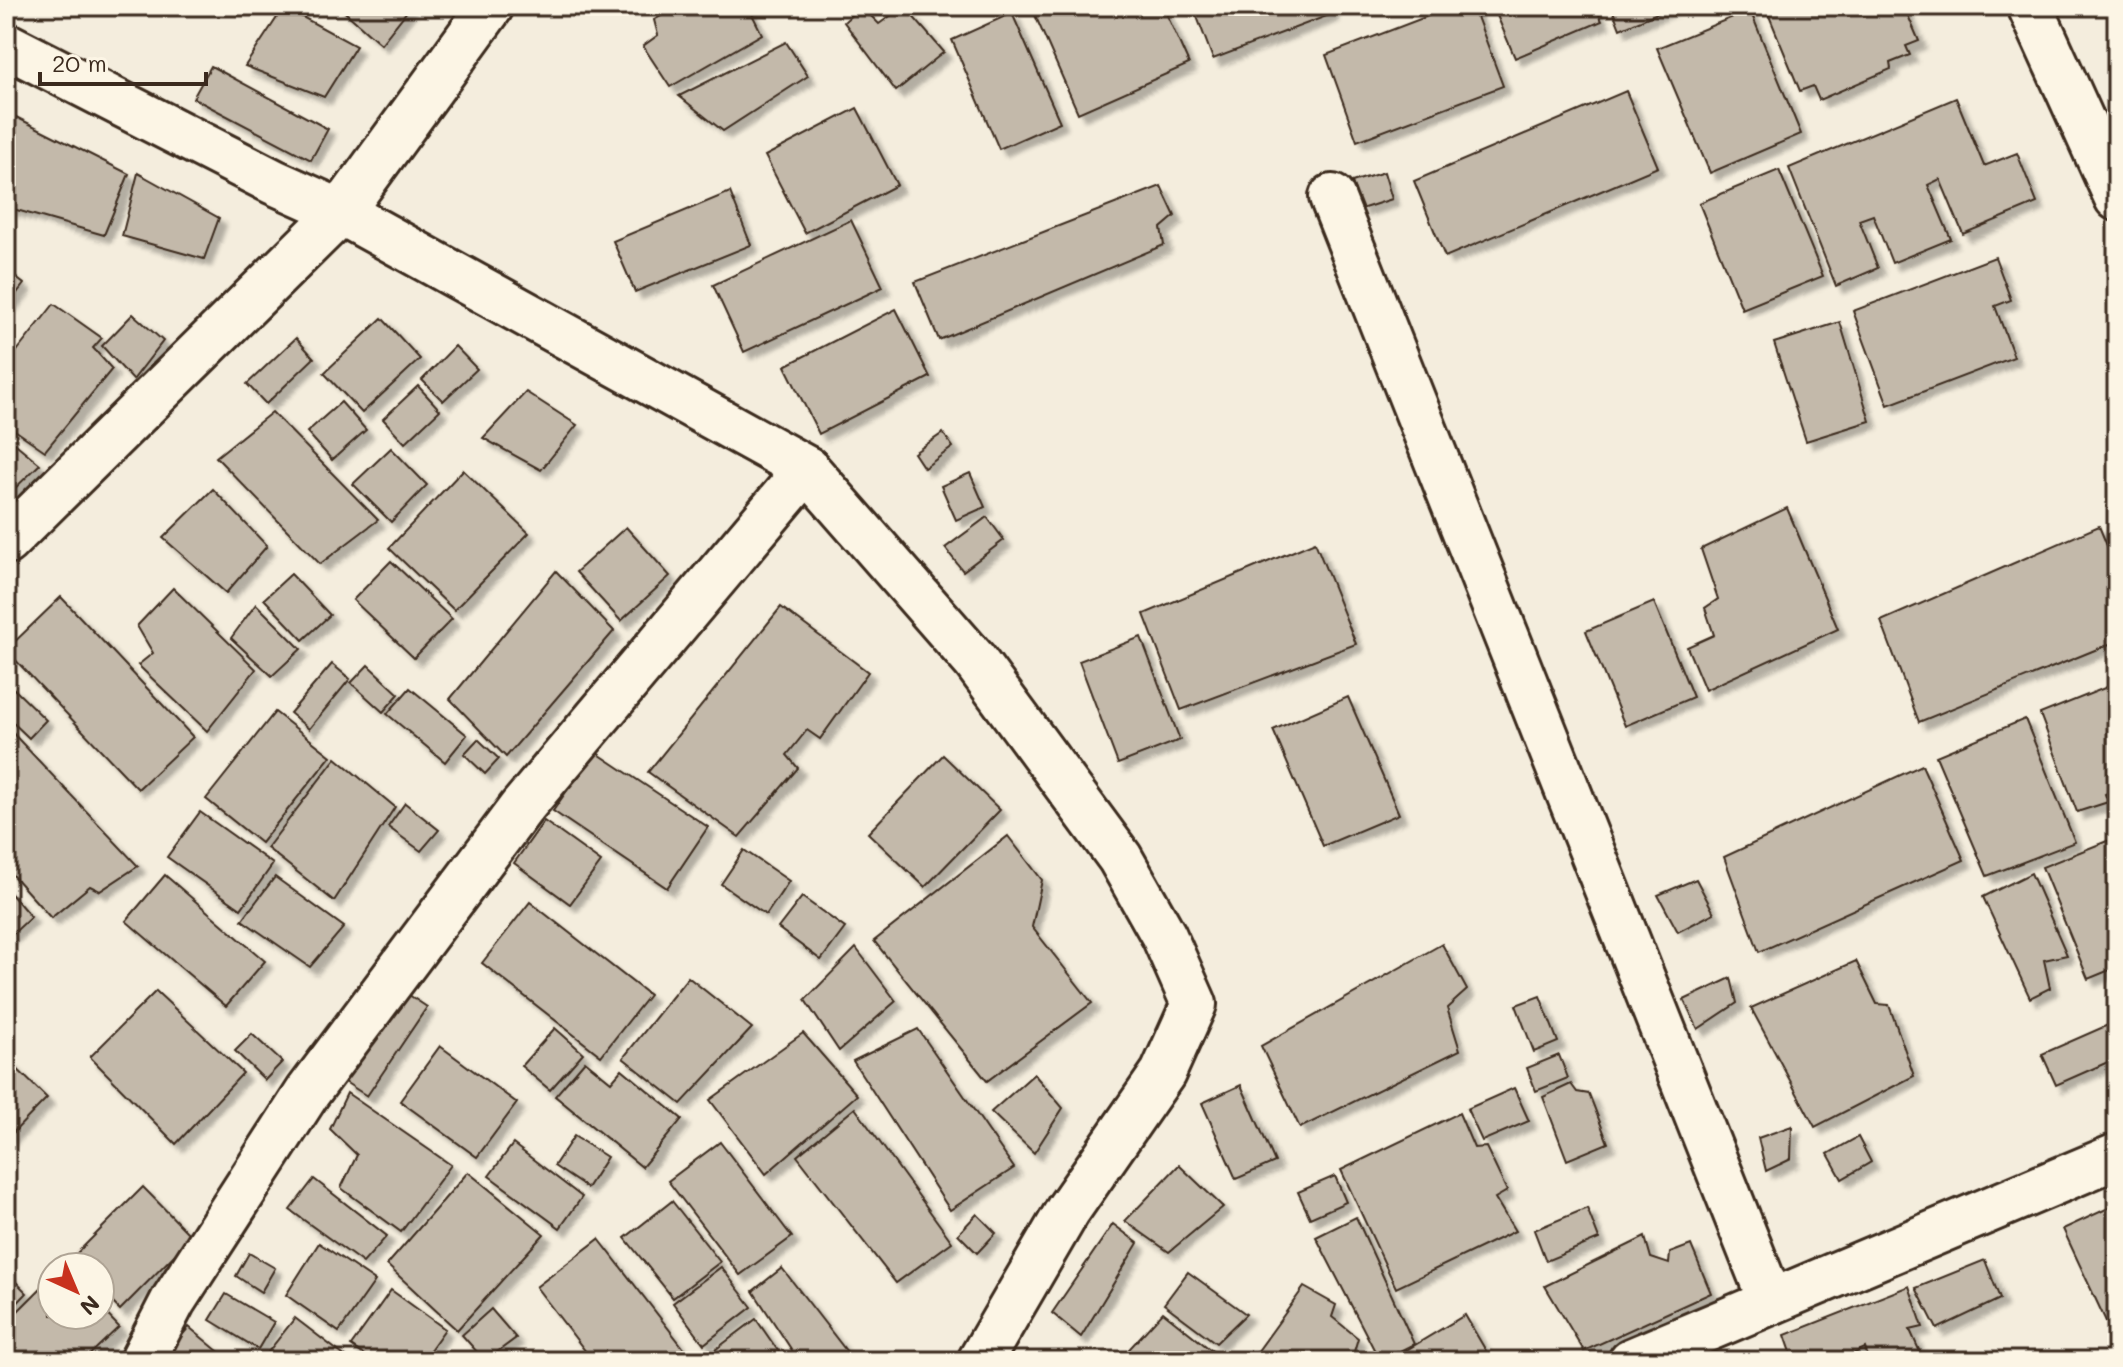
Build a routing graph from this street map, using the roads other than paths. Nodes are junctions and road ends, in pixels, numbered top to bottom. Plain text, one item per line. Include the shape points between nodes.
1 (491, 6) edge
2 (2030, 6) edge
3 (6, 45) edge
4 (1332, 197) dead end
5 (2117, 198) edge
6 (341, 212) junction
7 (807, 469) junction
8 (6, 542) edge
9 (2117, 1156) edge
10 (1771, 1302) junction
11 (142, 1361) edge
12 (980, 1361) edge
13 (1631, 1361) edge

1 - 6 street
2 - 5 street
3 - 6 street
4 - 10 street
6 - 7 street
6 - 8 street
7 - 11 street via 521,808 308,1092 173,1301
7 - 12 street via 975,661 1120,858 1194,1004 1163,1073 1068,1210
9 - 10 street
10 - 13 street

